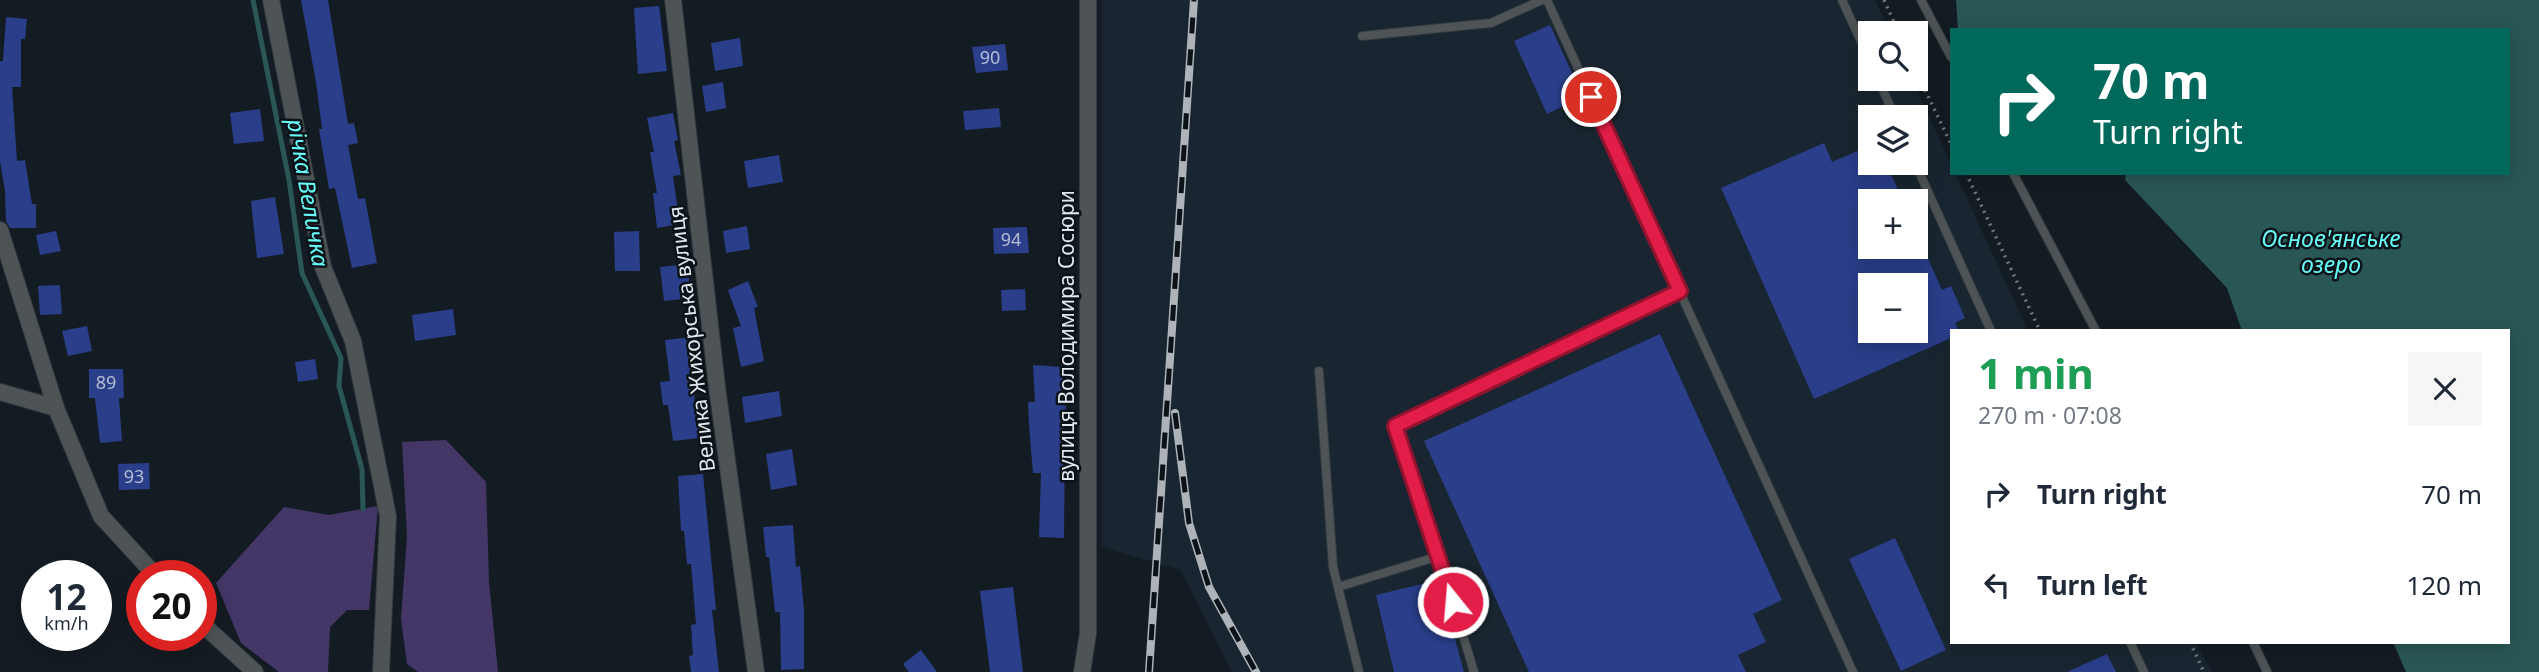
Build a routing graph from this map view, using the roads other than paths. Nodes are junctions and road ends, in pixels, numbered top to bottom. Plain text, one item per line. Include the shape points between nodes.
1 (271, 0) edge
2 (673, 0) edge
3 (1088, 0) edge
4 (1545, 0) edge
5 (1842, 0) edge
6 (1921, 0) edge
7 (1858, 35) edge
8 (1362, 36) dead end
9 (1950, 55) edge
10 (1920, 175) edge
11 (2014, 175) edge
12 (0, 230) edge
13 (1680, 291) junction
14 (1990, 329) edge
15 (2095, 329) edge
16 (1319, 370) dead end
17 (0, 392) edge
18 (56, 408) junction
19 (1439, 555) junction
20 (141, 560) edge
21 (1338, 587) junction
22 (217, 638) edge
23 (2131, 644) edge
24 (2254, 644) edge
25 (255, 672) edge
26 (381, 672) edge
27 (756, 672) edge
28 (1082, 672) edge
29 (1359, 672) edge
30 (1474, 672) edge
31 (1853, 672) edge
32 (2144, 672) edge
33 (2267, 672) edge

1 - 26 street via 323,267 353,341 387,516
2 - 27 street, Велика Жихорська вулиця via 717,387
3 - 28 street, вулиця Володимира Сосюри via 1088,633
4 - 8 lane via 1491,23
4 - 13 lane
5 - 7 lane
6 - 9 lane
10 - 14 lane
11 - 15 lane
12 - 18 street
13 - 19 lane via 1395,426
13 - 31 lane
16 - 21 lane
17 - 18 street
18 - 20 street via 101,516
19 - 21 lane
19 - 30 lane
21 - 29 lane
22 - 25 street
23 - 32 lane
24 - 33 lane

